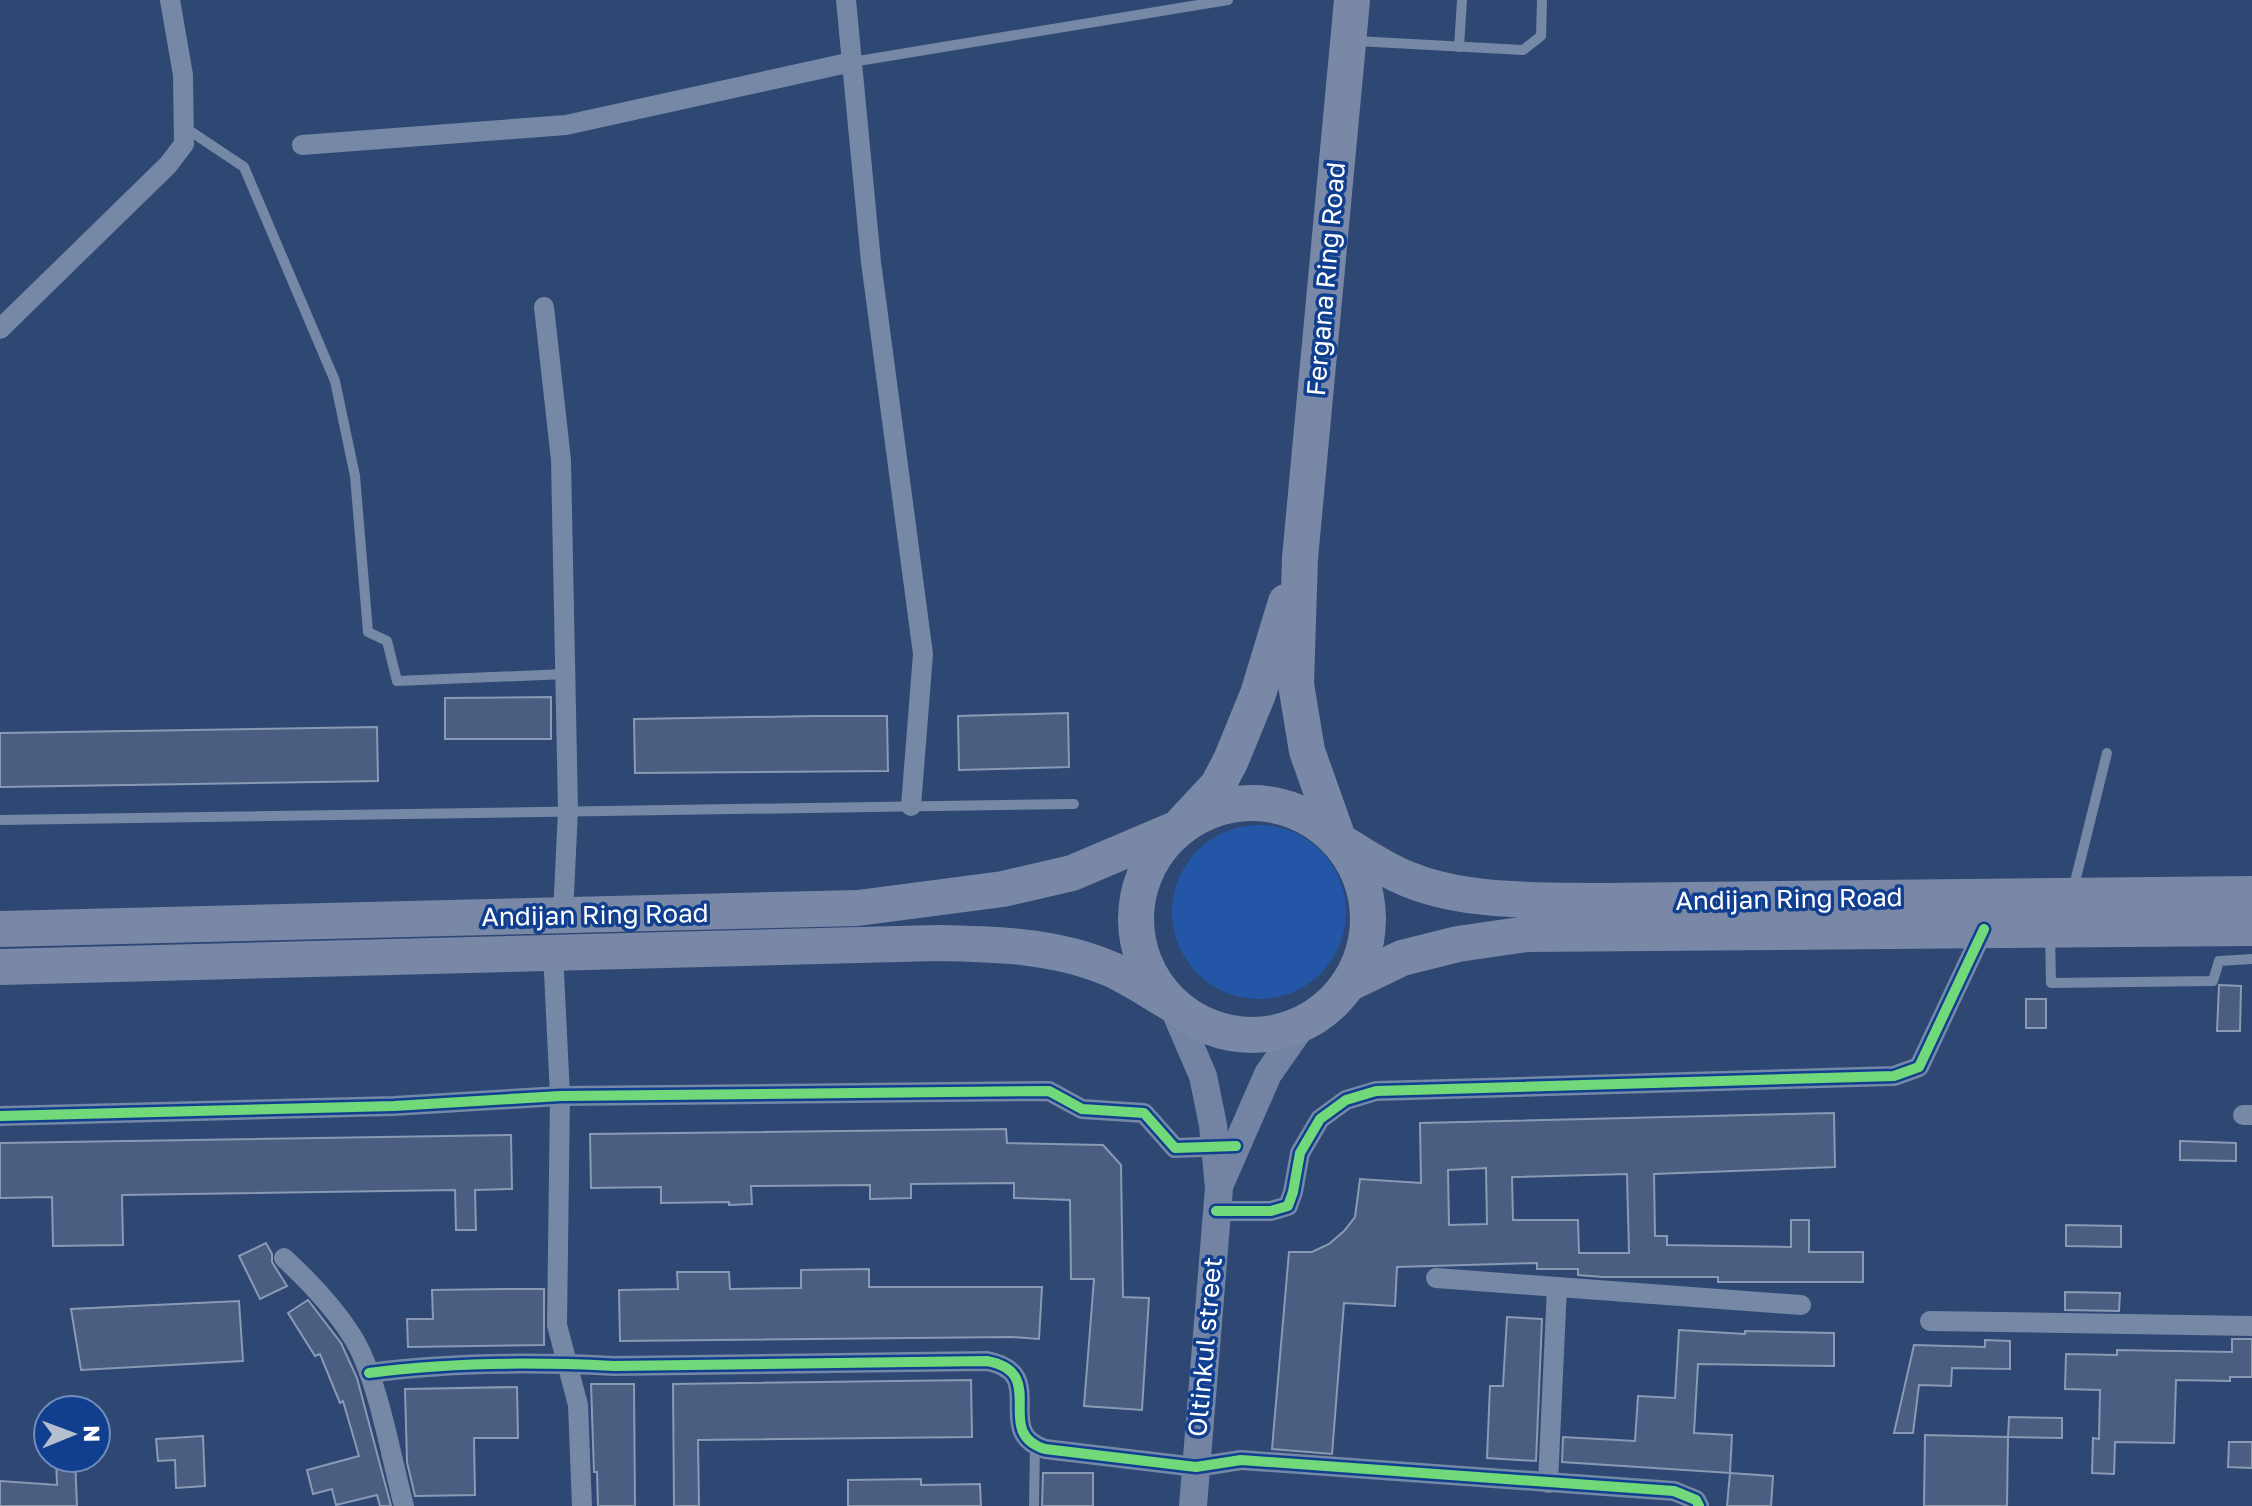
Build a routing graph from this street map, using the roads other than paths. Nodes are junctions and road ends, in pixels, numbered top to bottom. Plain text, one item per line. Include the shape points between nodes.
1 (170, 0) edge
2 (846, 0) edge
3 (1228, 0) edge
4 (1352, 0) edge
5 (1462, 0) edge
6 (1542, 0) edge
7 (1348, 40) junction
8 (1459, 47) junction
9 (852, 62) junction
10 (184, 127) junction
11 (302, 145) dead end
12 (544, 307) dead end
13 (0, 329) edge
14 (1300, 558) junction
15 (566, 674) junction
16 (2107, 753) dead end
17 (1074, 804) dead end
18 (911, 806) junction
19 (568, 810) junction
20 (0, 820) edge
21 (1178, 828) junction
22 (1339, 841) junction
23 (2252, 894) edge
24 (2072, 896) junction
25 (563, 915) junction
26 (2252, 928) edge
27 (0, 929) edge
28 (1984, 929) junction
29 (2050, 929) junction
30 (553, 952) junction
31 (2252, 959) edge
32 (0, 967) edge
33 (1348, 984) junction
34 (1172, 1004) junction
35 (1303, 1024) junction
36 (560, 1096) junction
37 (0, 1116) edge
38 (1225, 1147) junction
39 (1217, 1199) junction
40 (284, 1258) dead end
41 (1436, 1278) dead end
42 (1557, 1287) junction
43 (1801, 1305) dead end
44 (1930, 1321) dead end
45 (2252, 1326) edge
46 (567, 1363) junction
47 (369, 1373) junction
48 (1035, 1446) junction
49 (1196, 1467) junction
50 (1548, 1483) junction
51 (404, 1506) edge
52 (582, 1506) edge
53 (1034, 1506) edge
54 (1193, 1506) edge
55 (1699, 1506) edge

1 - 10 street via 183,75
2 - 9 street
3 - 9 lane
4 - 7 highway, Fergana Ring Road
5 - 8 lane
6 - 8 lane via 1541,36 1523,50
7 - 8 lane
7 - 14 highway, Fergana Ring Road
9 - 11 street via 566,125
9 - 18 street via 871,262 923,654
10 - 13 street via 184,144 168,165
10 - 15 lane via 244,167 335,381 355,476 368,632 387,641 397,681
12 - 15 street via 561,460
14 - 21 highway, Fergana Ring Road via 1258,694 1231,760 1218,785
14 - 22 highway, Fergana Ring Road via 1296,684 1307,751
15 - 19 street
16 - 24 lane
17 - 18 lane
18 - 19 lane
19 - 20 lane
19 - 25 street
21 - 22 highway via 1209,810 1243,802 1279,805 1312,818
21 - 25 highway, Andijan Ring Road via 1072,873 1003,889 858,908
21 - 34 highway via 1152,858 1137,895 1136,934 1148,972
22 - 24 highway, Andijan Ring Road via 1409,880 1450,892 1522,899
22 - 33 highway via 1359,873 1368,911 1364,949
23 - 24 highway, Andijan Ring Road
25 - 27 highway, Andijan Ring Road
26 - 29 highway, Andijan Ring Road
28 - 29 highway, Andijan Ring Road
28 - 33 highway, Andijan Ring Road via 1527,934 1402,958
28 - 39 street via 1919,1067 1894,1076 1376,1091 1346,1100 1320,1119 1300,1153 1288,1206 1271,1211
29 - 31 lane via 2051,983 2213,981 2219,961
30 - 32 highway, Andijan Ring Road
30 - 34 highway, Andijan Ring Road via 997,944 1109,968
30 - 36 street
33 - 35 highway
34 - 35 highway via 1201,1024 1234,1034 1269,1034
34 - 38 main road, Oltinkul street via 1203,1076
35 - 38 main road, Oltinkul street
36 - 37 street via 394,1106
36 - 38 street via 1049,1091 1082,1109 1144,1113 1175,1148
36 - 46 street via 557,1325
38 - 39 main road, Oltinkul street
39 - 49 main road, Oltinkul street
40 - 47 street via 354,1338
41 - 42 street
42 - 43 street
42 - 50 street
44 - 45 street
46 - 47 street
46 - 48 street via 987,1361 1005,1365 1016,1376 1020,1426
46 - 52 street via 578,1405
47 - 51 street
48 - 49 street
48 - 53 lane
49 - 50 street via 1241,1460
49 - 54 main road, Oltinkul street
50 - 55 street via 1674,1491

